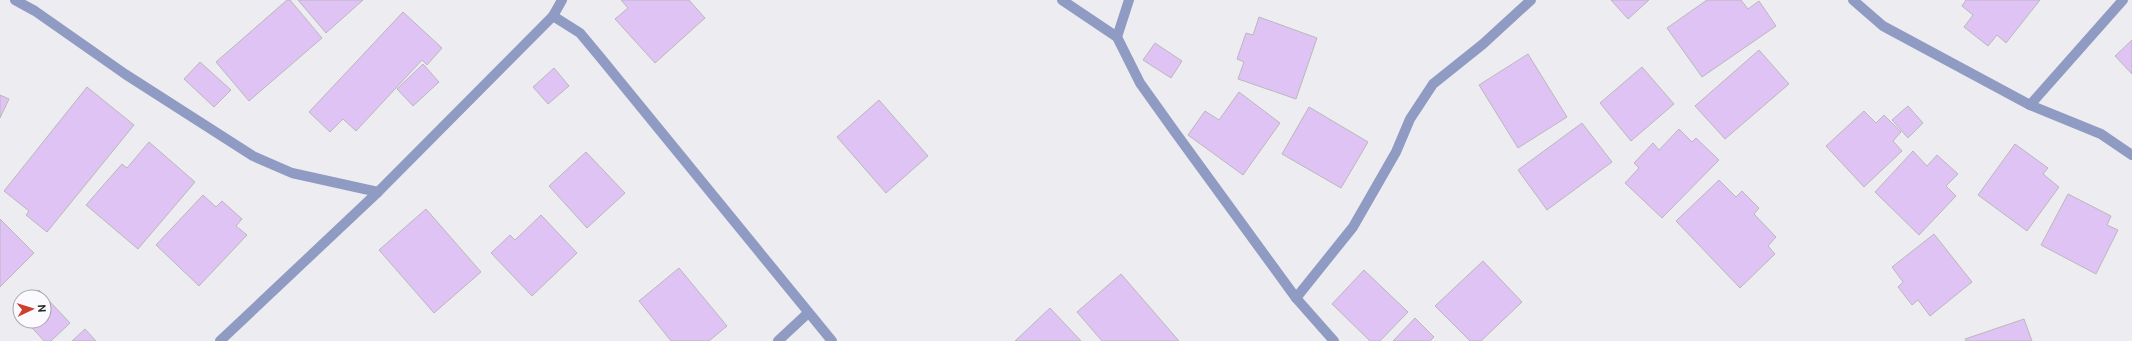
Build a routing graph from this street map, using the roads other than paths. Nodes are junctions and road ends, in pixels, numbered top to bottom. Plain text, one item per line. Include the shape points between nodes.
1 (15, 0) edge
2 (562, 0) edge
3 (1062, 0) edge
4 (1129, 0) edge
5 (1531, 0) edge
6 (1853, 0) edge
7 (2124, 0) edge
8 (553, 16) junction
9 (1117, 37) junction
10 (2030, 105) junction
11 (2132, 155) edge
12 (378, 192) junction
13 (1296, 298) junction
14 (808, 313) junction
15 (220, 341) edge
16 (778, 341) edge
17 (832, 341) edge
18 (1334, 341) edge

1 - 12 street via 252,156 292,173
2 - 8 street
3 - 9 street
4 - 9 street
5 - 13 street via 1434,84 1410,119 1396,152 1353,227
6 - 10 street via 1884,26
7 - 10 street
8 - 12 street
8 - 14 street via 580,33
9 - 13 street via 1140,83
10 - 11 street via 2101,134
12 - 15 street
13 - 18 street
14 - 16 street
14 - 17 street

